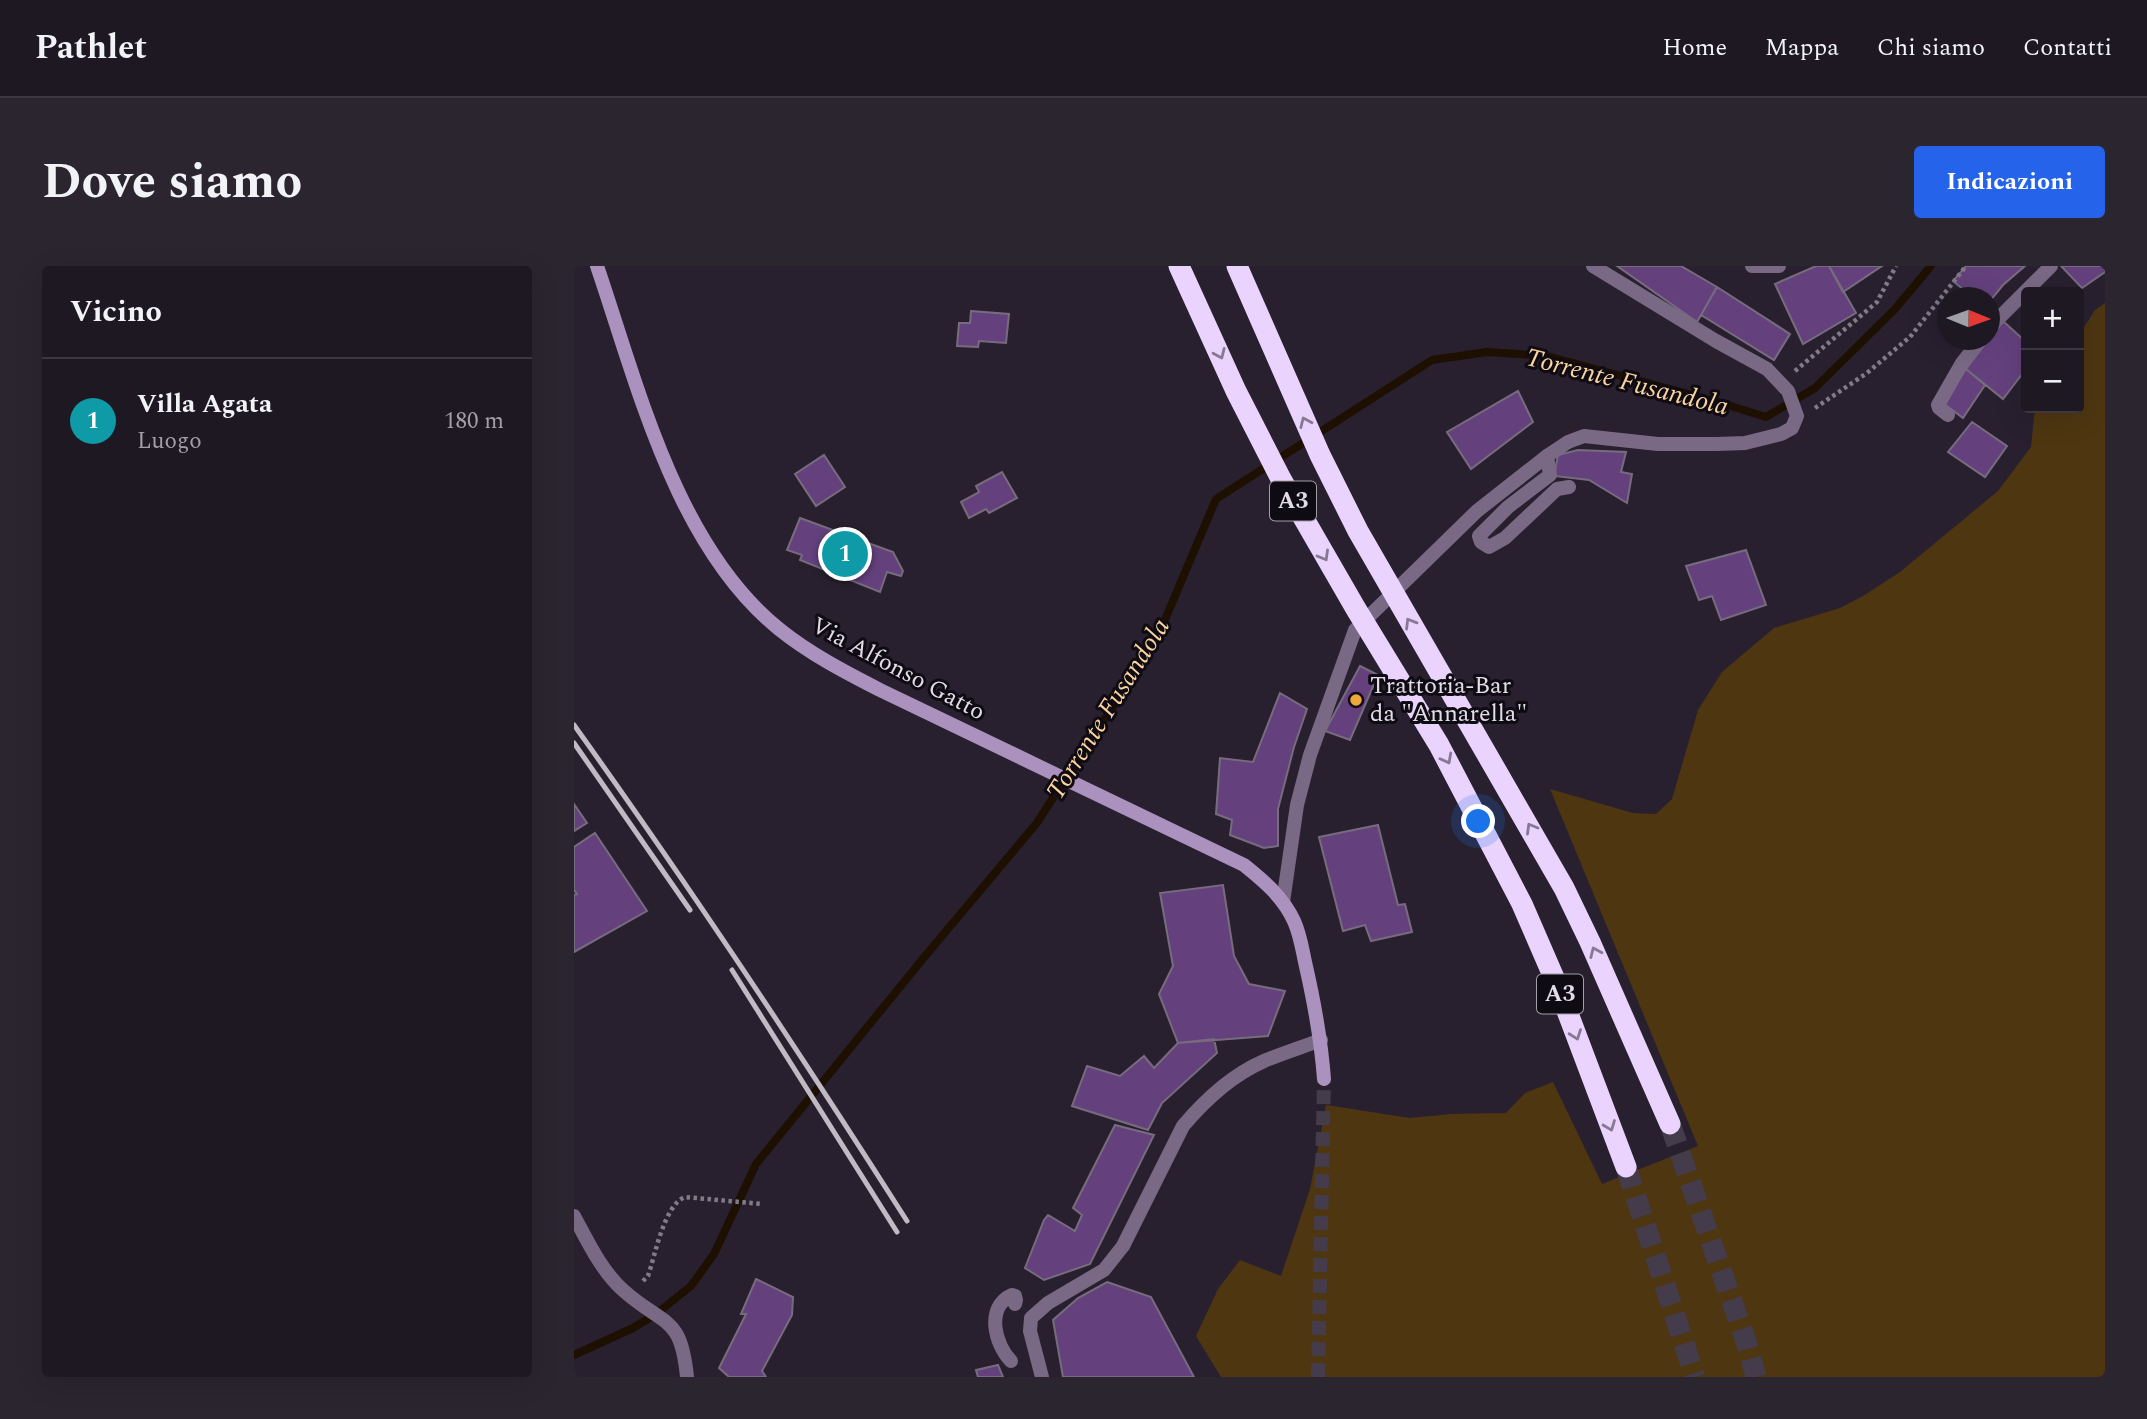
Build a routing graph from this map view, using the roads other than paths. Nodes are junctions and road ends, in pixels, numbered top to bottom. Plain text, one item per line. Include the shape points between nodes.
1 (597, 266) edge
2 (1179, 266) edge
3 (1593, 266) edge
4 (1752, 266) edge
5 (1780, 266) edge
6 (2051, 266) edge
7 (1239, 271) edge
8 (2000, 317) edge
9 (1972, 350) edge
10 (1948, 415) dead end
11 (1547, 456) junction
12 (1569, 487) dead end
13 (1283, 902) junction
14 (1321, 1040) junction
15 (1324, 1079) tunnel mouth
16 (1670, 1124) tunnel mouth
17 (1626, 1167) tunnel mouth
18 (574, 1216) edge
19 (1015, 1304) dead end
20 (1011, 1361) dead end
21 (687, 1377) edge
22 (1042, 1377) edge

1 - 13 main road, Via Alfonso Gatto via 666,466 712,553 743,595 779,629 825,661 880,690 1244,865
2 -> 17 highway, A3 via 1281,479 1439,745 1522,904
3 - 11 street via 1768,369 1784,387 1797,416 1792,428 1745,443 1658,444 1584,436
4 - 5 street
6 - 8 street
16 -> 7 highway, A3 via 1564,888 1358,531
9 - 10 street via 1938,405
11 - 12 street via 1550,475 1487,525 1479,536 1481,542 1489,547 1505,538 1557,489
11 - 13 street via 1477,511 1355,630 1310,755 1297,805
13 - 14 main road, Via Alfonso Gatto via 1300,939
14 - 15 main road, Via Alfonso Gatto
14 - 22 street via 1262,1062 1232,1079 1195,1111 1178,1134 1112,1262 1031,1318
18 - 21 street via 608,1273 673,1327 682,1342
19 - 20 street via 1015,1296 1006,1297 995,1316 1000,1346

